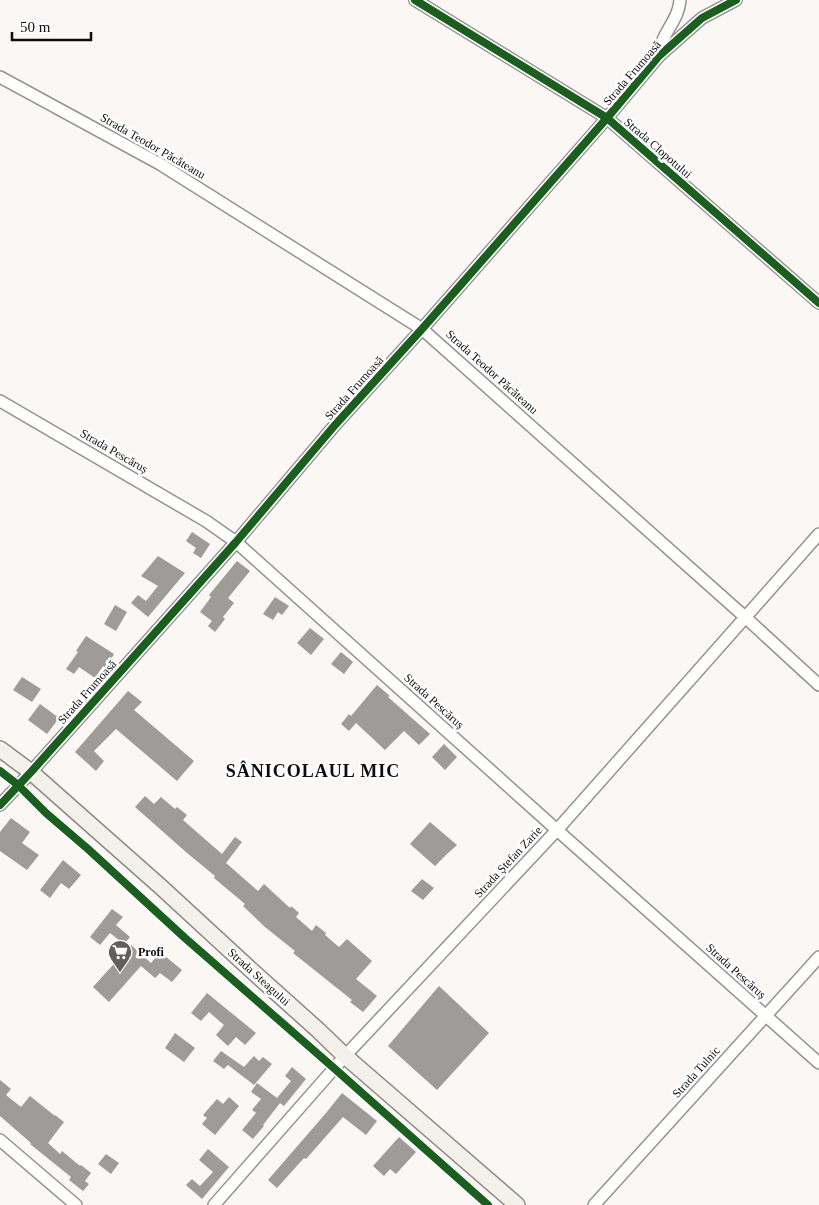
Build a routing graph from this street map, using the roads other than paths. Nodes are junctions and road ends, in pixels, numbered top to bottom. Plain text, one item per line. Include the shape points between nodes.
1 (415, 0) edge
2 (680, 0) edge
3 (736, 0) edge
4 (659, 56) junction
5 (0, 77) edge
6 (607, 118) junction
7 (819, 303) edge
8 (422, 329) junction
9 (0, 400) edge
10 (819, 534) edge
11 (236, 542) junction
12 (745, 617) junction
13 (819, 685) edge
14 (0, 749) edge
15 (31, 772) junction
16 (0, 805) edge
17 (557, 830) junction
18 (819, 957) edge
19 (766, 1016) junction
20 (345, 1056) junction
21 (819, 1063) edge
22 (0, 1140) edge
23 (76, 1205) edge
24 (214, 1205) edge
25 (518, 1205) edge
26 (594, 1205) edge

1 - 6 street, Strada Clopotului
2 - 4 street
3 - 4 street, Strada Frumoasă via 702,18
4 - 6 street, Strada Frumoasă
5 - 8 street, Strada Teodor Păcăteanu via 160,164
6 - 7 street, Strada Clopotului
6 - 8 street, Strada Frumoasă
8 - 11 street, Strada Frumoasă
8 - 12 street, Strada Teodor Păcăteanu
9 - 11 street, Strada Pescăruș via 198,516
10 - 12 street, Strada Ștefan Zarie
11 - 15 street, Strada Frumoasă
11 - 17 street, Strada Pescăruș
12 - 13 street, Strada Teodor Păcăteanu
12 - 17 street, Strada Ștefan Zarie
14 - 15 main road, Strada Steagului
15 - 16 street, Strada Frumoasă
15 - 20 main road, Strada Steagului
17 - 19 street, Strada Pescăruș
17 - 20 street, Strada Ștefan Zarie
18 - 19 street, Strada Tulnic
19 - 21 street, Strada Pescăruș
19 - 26 street, Strada Tulnic
20 - 24 street, Strada Ștefan Zarie
20 - 25 main road, Strada Steagului
22 - 23 street

